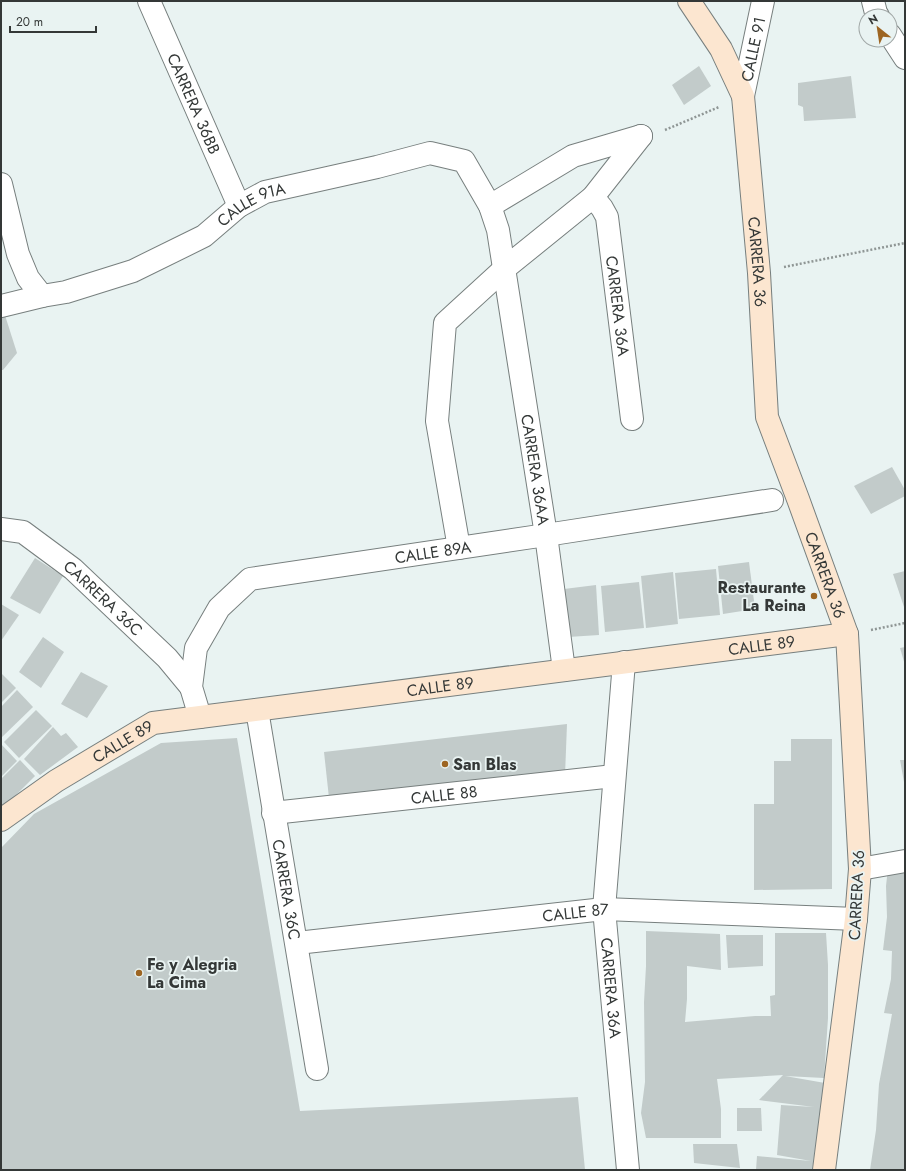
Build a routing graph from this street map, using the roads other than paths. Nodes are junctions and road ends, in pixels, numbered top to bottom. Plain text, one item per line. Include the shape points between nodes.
1 (149, 1) edge
2 (689, 1) edge
3 (763, 1) edge
4 (898, 47) edge
5 (905, 58) edge
6 (743, 96) junction
7 (1, 184) edge
8 (593, 197) junction
9 (239, 206) junction
10 (490, 206) junction
11 (504, 269) junction
12 (42, 296) junction
13 (1, 306) edge
14 (632, 419) dead end
15 (772, 500) dead end
16 (1, 529) edge
17 (546, 535) junction
18 (459, 548) junction
19 (847, 634) junction
20 (624, 662) junction
21 (564, 670) junction
22 (191, 686) junction
23 (257, 710) junction
24 (200, 717) junction
25 (614, 776) junction
26 (273, 813) junction
27 (3, 815) edge
28 (905, 861) edge
29 (860, 869) junction
30 (604, 909) junction
31 (856, 919) junction
32 (297, 943) junction
33 (317, 1068) dead end
34 (628, 1170) edge
35 (824, 1170) edge

1 - 9 street, CARRERA 36BB
2 - 6 main road, CARRERA 36 via 721,49
3 - 6 street, CALLE 91
4 - 5 street
6 - 19 main road, CARRERA 36 via 759,272 767,417
7 - 12 street via 18,254 28,278
8 - 10 street via 641,136 573,156
8 - 11 street
8 - 14 street, CARRERA 36A via 607,217
9 - 10 street, CALLE 91A via 265,192 430,153 464,161
9 - 12 street, CALLE 91A via 204,236 133,271 66,292
10 - 11 street, CARRERA 36AA via 498,230
11 - 17 street, CARRERA 36AA
11 - 18 street via 445,323 437,421
12 - 13 street, CALLE 91A
15 - 17 street, CALLE 89A
16 - 22 street, CARRERA 36C via 23,532 73,569 166,658
17 - 18 street, CALLE 89A
17 - 21 street, CARRERA 36AA
18 - 22 street, CALLE 89A via 250,579 219,608 196,648
19 - 20 main road, CALLE 89
19 - 29 main road, CARRERA 36
20 - 21 main road, CALLE 89
20 - 25 street, CARRERA 36A
21 - 23 main road, CALLE 89
22 - 24 street, CALLE 89A
23 - 24 main road, CALLE 89
23 - 26 street, CARRERA 36C
24 - 27 main road, CALLE 89 via 153,723
25 - 26 street, CALLE 88
25 - 30 street, CARRERA 36A
26 - 32 street, CARRERA 36C
28 - 29 street
29 - 31 main road, CARRERA 36
30 - 31 street, CALLE 87
30 - 32 street, CALLE 87
30 - 34 street, CARRERA 36A
31 - 35 main road, CARRERA 36
32 - 33 street, CARRERA 36C

